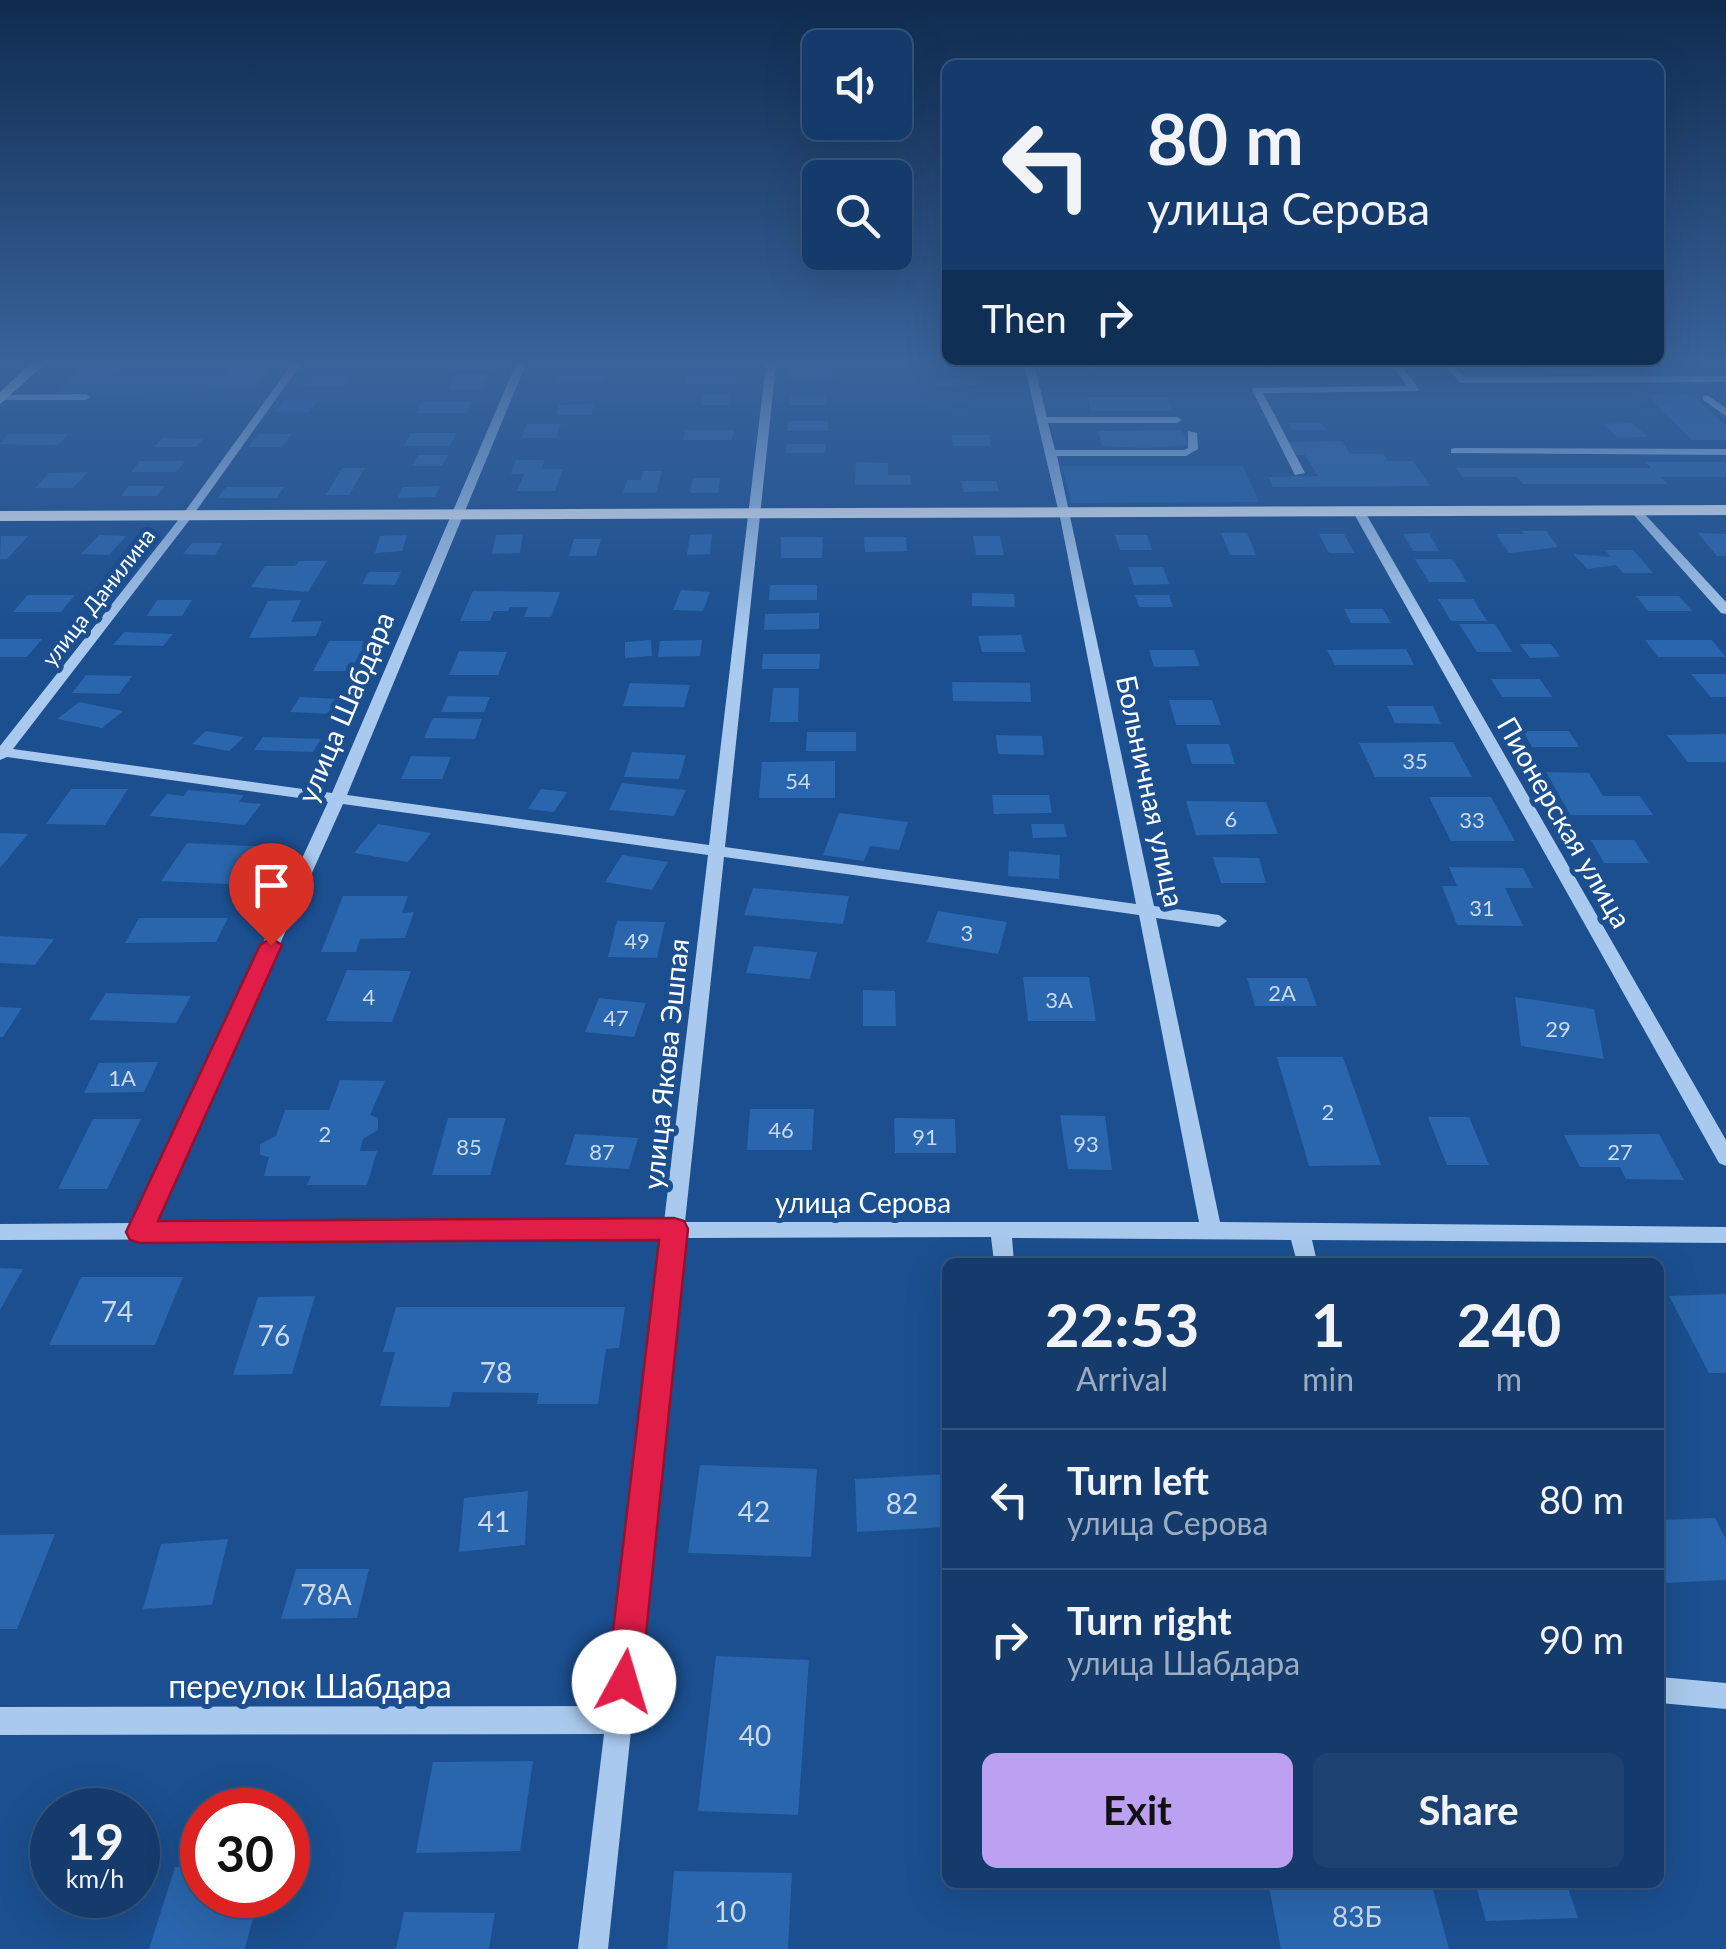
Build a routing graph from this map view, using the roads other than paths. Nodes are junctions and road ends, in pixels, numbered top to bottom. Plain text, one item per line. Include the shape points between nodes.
1 (231, 455) edge
2 (482, 455) edge
3 (761, 455) edge
4 (1050, 455) edge
5 (1290, 455) edge
6 (1299, 473) dead end
7 (458, 510) junction
8 (1726, 510) edge
9 (1636, 511) junction
10 (1360, 512) junction
11 (1065, 513) junction
12 (754, 514) junction
13 (0, 516) edge
14 (187, 516) junction
15 (1726, 610) edge
16 (2, 754) edge
17 (336, 802) junction
18 (716, 850) junction
19 (1148, 912) junction
20 (1219, 921) dead end
21 (1726, 1158) edge
22 (674, 1229) junction
23 (1001, 1229) junction
24 (1211, 1230) junction
25 (1299, 1230) junction
26 (0, 1232) edge
27 (140, 1232) junction
28 (1726, 1236) edge
29 (1004, 1258) edge
30 (1306, 1258) edge
31 (1664, 1690) edge
32 (1726, 1696) edge
33 (0, 1720) edge
34 (620, 1720) junction
35 (593, 1949) edge

1 - 14 street, улица Данилина
2 - 7 street, улица Шабдара
3 - 12 street, улица Якова Эшпая
4 - 11 street, Больничная улица
5 - 6 street
7 - 12 main road
7 - 14 main road
7 - 17 street, улица Шабдара
8 - 9 main road
9 - 10 main road
9 - 15 street
10 - 11 main road
10 - 21 street, Пионерская улица
11 - 12 main road
11 - 19 street, Больничная улица
12 - 18 street, улица Якова Эшпая
13 - 14 main road
14 - 16 street, улица Данилина
16 - 17 street
17 - 18 street
17 - 27 street, улица Шабдара
18 - 19 street
18 - 22 street, улица Якова Эшпая
19 - 20 street
19 - 24 street, Больничная улица
22 - 23 street, улица Серова
22 - 27 street, улица Серова
22 - 34 street, улица Якова Эшпая
23 - 24 street, улица Серова
23 - 29 street
24 - 25 street, улица Серова
25 - 28 street, улица Серова
25 - 30 street
26 - 27 street, улица Серова
31 - 32 street
33 - 34 street, переулок Шабдара
34 - 35 street, улица Якова Эшпая

